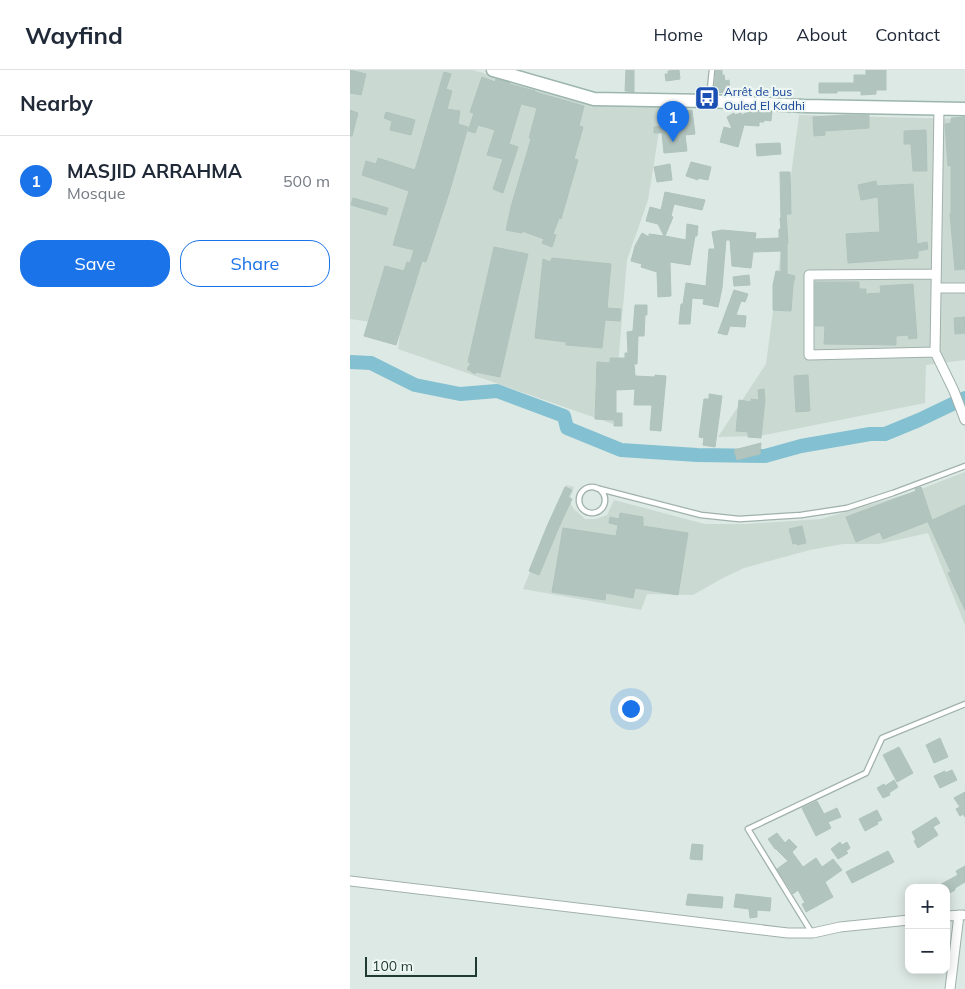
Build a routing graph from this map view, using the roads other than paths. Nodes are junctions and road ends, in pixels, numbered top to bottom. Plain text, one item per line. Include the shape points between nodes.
1 (493, 70) edge
2 (712, 70) edge
3 (709, 101) junction
4 (939, 108) junction
5 (965, 109) edge
6 (936, 274) junction
7 (936, 288) junction
8 (965, 288) edge
9 (935, 352) junction
10 (965, 419) edge
11 (965, 466) edge
12 (596, 488) junction
13 (965, 704) edge
14 (350, 881) edge
15 (962, 915) edge
16 (905, 920) edge
17 (812, 934) junction
18 (950, 989) edge

1 - 3 main road via 594,99
2 - 3 lane
3 - 4 main road
4 - 5 main road
4 - 6 street
6 - 7 street
6 - 9 street via 809,275 809,355
7 - 8 street
7 - 9 street
9 - 10 street
11 - 12 lane via 847,508 739,519 701,515
12 - 12 lane via 586,488 579,497 582,510 598,512 604,505 602,492
13 - 17 lane via 882,738 866,773 748,829
14 - 17 street
15 - 18 street
16 - 17 street via 840,927

